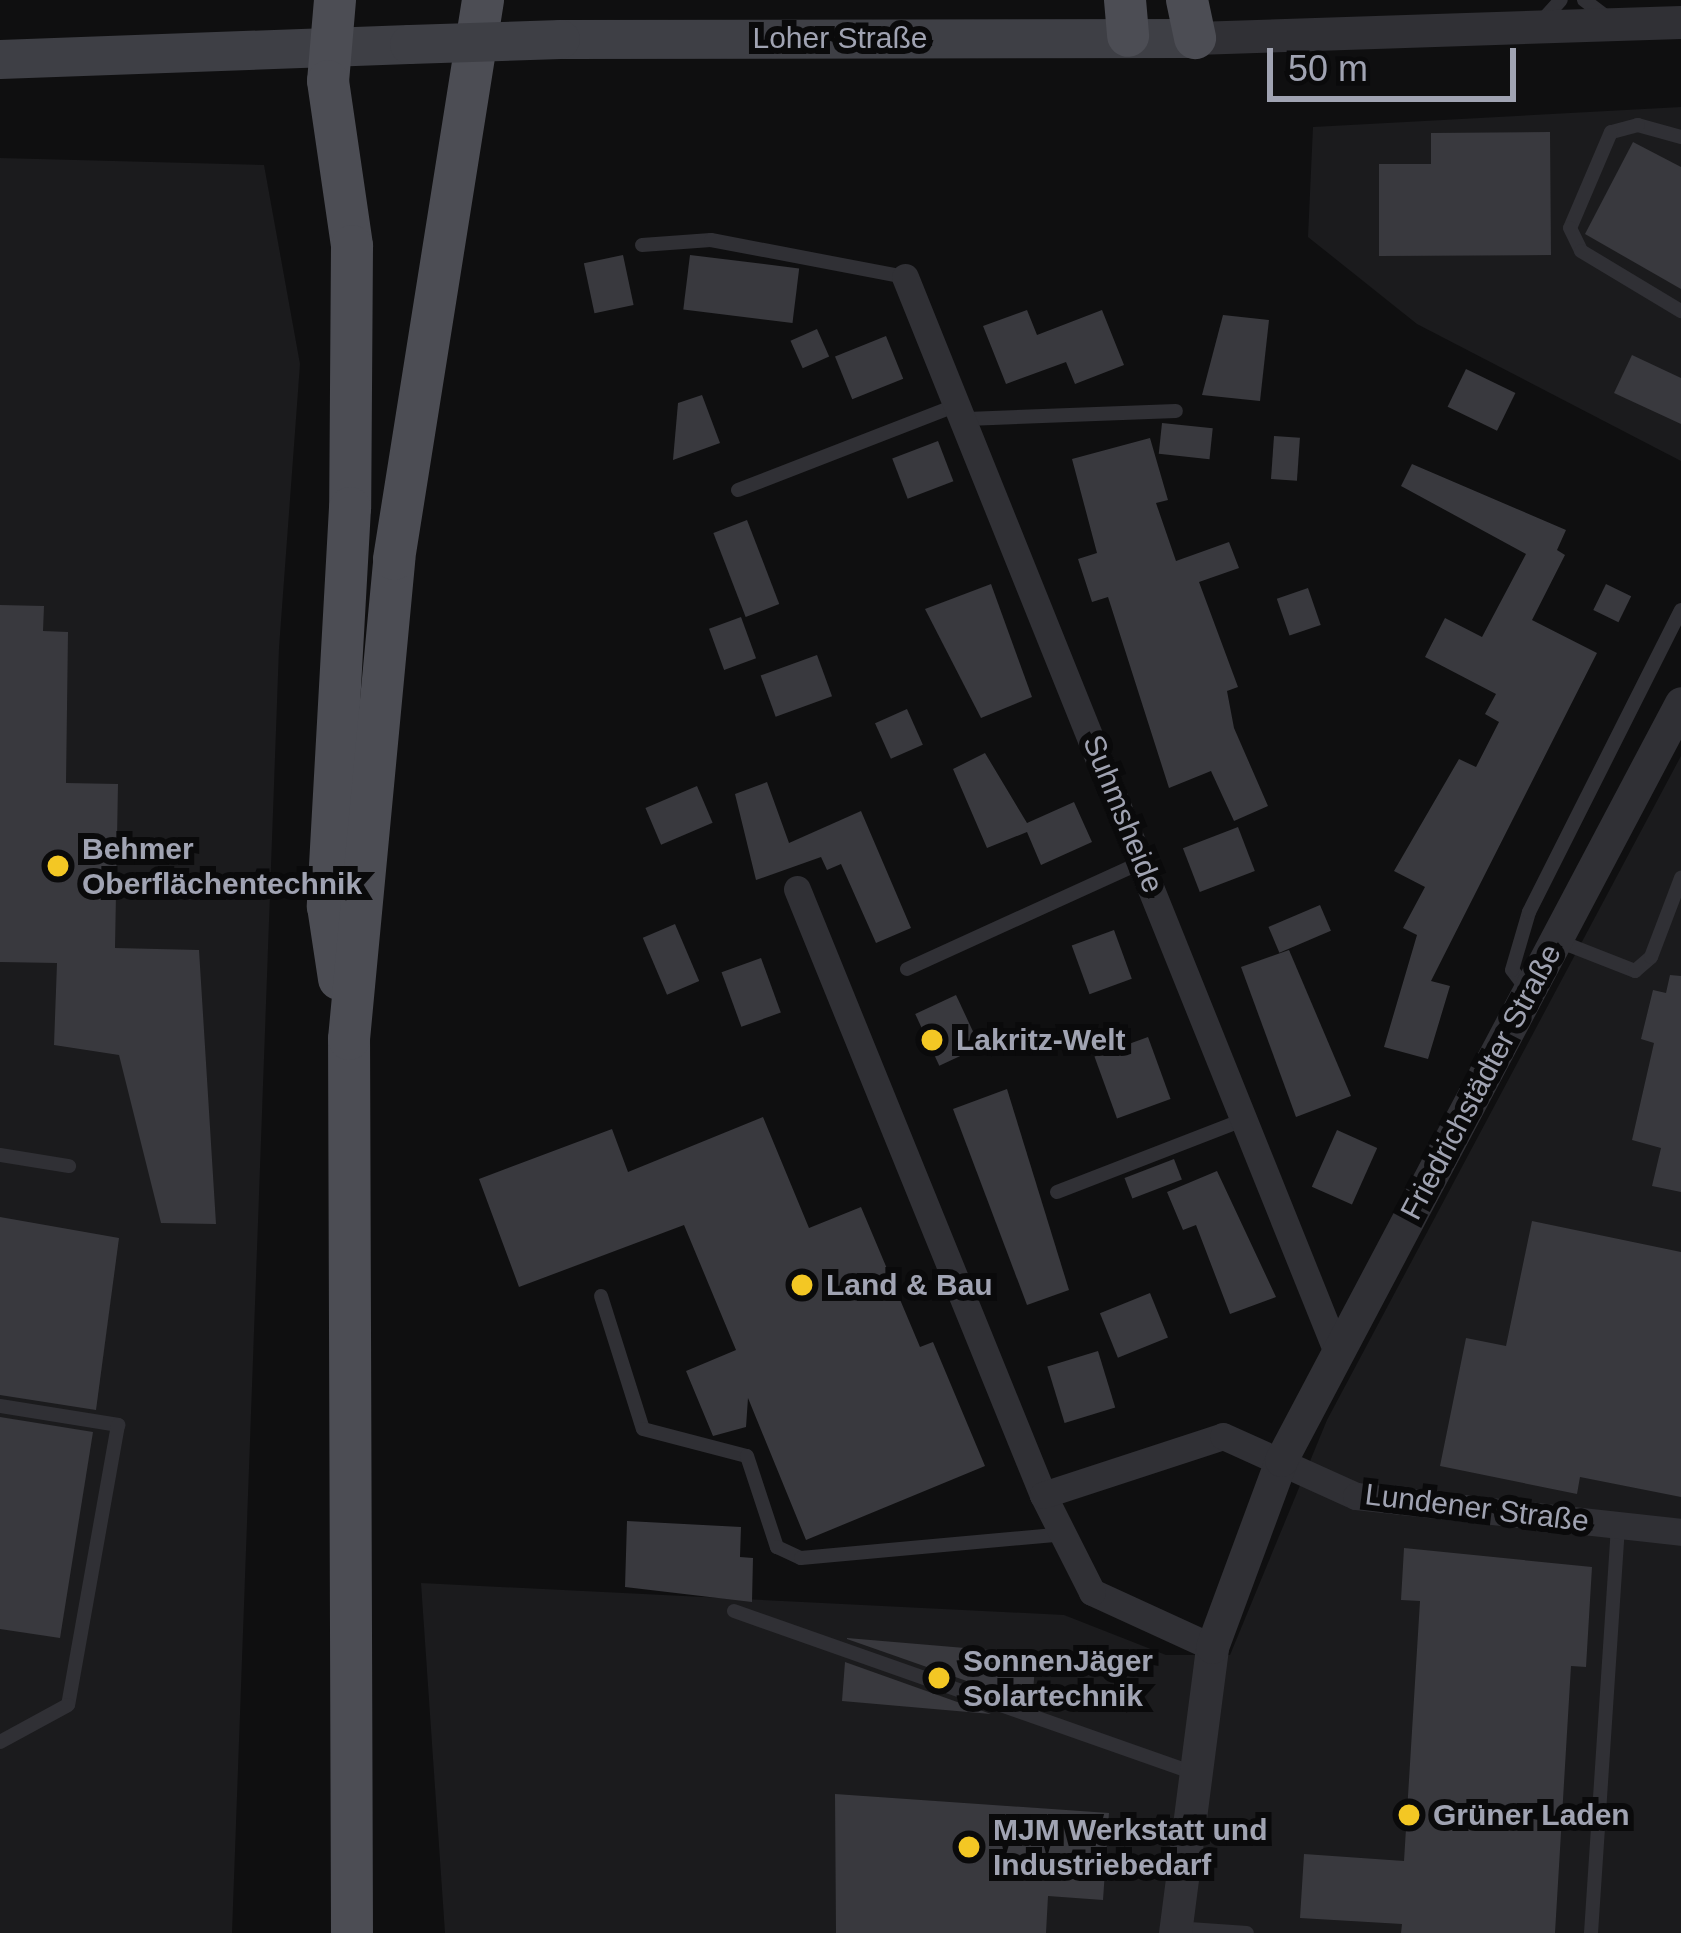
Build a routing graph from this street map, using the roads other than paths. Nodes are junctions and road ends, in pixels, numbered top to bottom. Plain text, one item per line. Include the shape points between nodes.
1 (335, 0) edge
2 (483, 0) edge
3 (1561, 0) edge
4 (1584, 0) edge
5 (1127, 18) edge
6 (1191, 19) edge
7 (1681, 22) edge
8 (1623, 26) junction
9 (1531, 32) junction
10 (326, 45) junction
11 (0, 59) edge
12 (1681, 137) edge
13 (642, 245) dead end
14 (905, 277) joint
15 (1681, 311) edge
16 (963, 412) junction
17 (1176, 412) dead end
18 (738, 490) dead end
19 (1681, 610) edge
20 (1681, 703) edge
21 (1142, 862) junction
22 (1681, 878) edge
23 (797, 890) dead end
24 (1556, 940) junction
25 (907, 969) dead end
26 (1528, 991) junction
27 (349, 1039) junction
28 (1245, 1119) junction
29 (0, 1154) edge
30 (69, 1166) dead end
31 (1057, 1192) dead end
32 (601, 1296) dead end
33 (1337, 1352) junction
34 (0, 1406) edge
35 (1280, 1460) junction
36 (1043, 1495) junction
37 (1618, 1525) junction
38 (1681, 1532) edge
39 (1063, 1534) junction
40 (734, 1611) dead end
41 (1212, 1647) junction
42 (0, 1742) edge
43 (1196, 1774) junction
44 (1175, 1930) edge
45 (352, 1933) edge
46 (1247, 1933) edge
47 (1591, 1933) edge

1 - 10 main road
2 - 27 main road via 394,559
3 - 9 lane
4 - 8 lane
5 - 6 main road, Loher Straße
5 - 10 main road, Loher Straße, bridge
6 - 9 street, Loher Straße
7 - 8 street, Loher Straße
8 - 9 street, Loher Straße
10 - 11 main road, Loher Straße
10 - 27 main road via 352,245 350,508 328,906
12 - 15 lane via 1638,125 1611,132 1570,228 1581,251
13 - 14 lane via 711,240
14 - 16 street, Suhmsheide
16 - 17 lane
16 - 18 lane
16 - 21 street, Suhmsheide
19 - 26 lane via 1529,913 1512,970
20 - 24 street, Friedrichstädter Straße
21 - 25 lane
21 - 28 street, Suhmsheide
22 - 24 lane via 1651,957 1635,971
23 - 36 street
24 - 26 street, Friedrichstädter Straße
26 - 33 street, Friedrichstädter Straße
27 - 45 main road
28 - 31 lane
28 - 33 street, Suhmsheide
29 - 30 lane
32 - 39 lane via 643,1429 747,1456 777,1546 800,1558
33 - 35 street, Friedrichstädter Straße
34 - 42 lane via 118,1425 68,1705
35 - 36 street via 1223,1436
35 - 37 street, Lundener Straße via 1356,1496
35 - 41 street, Friedrichstädter Straße
36 - 39 street
37 - 38 street, Lundener Straße
37 - 47 lane
39 - 41 street via 1092,1592
40 - 43 lane
41 - 43 street, Friedrichstädter Straße
43 - 44 street, Friedrichstädter Straße
44 - 46 lane

